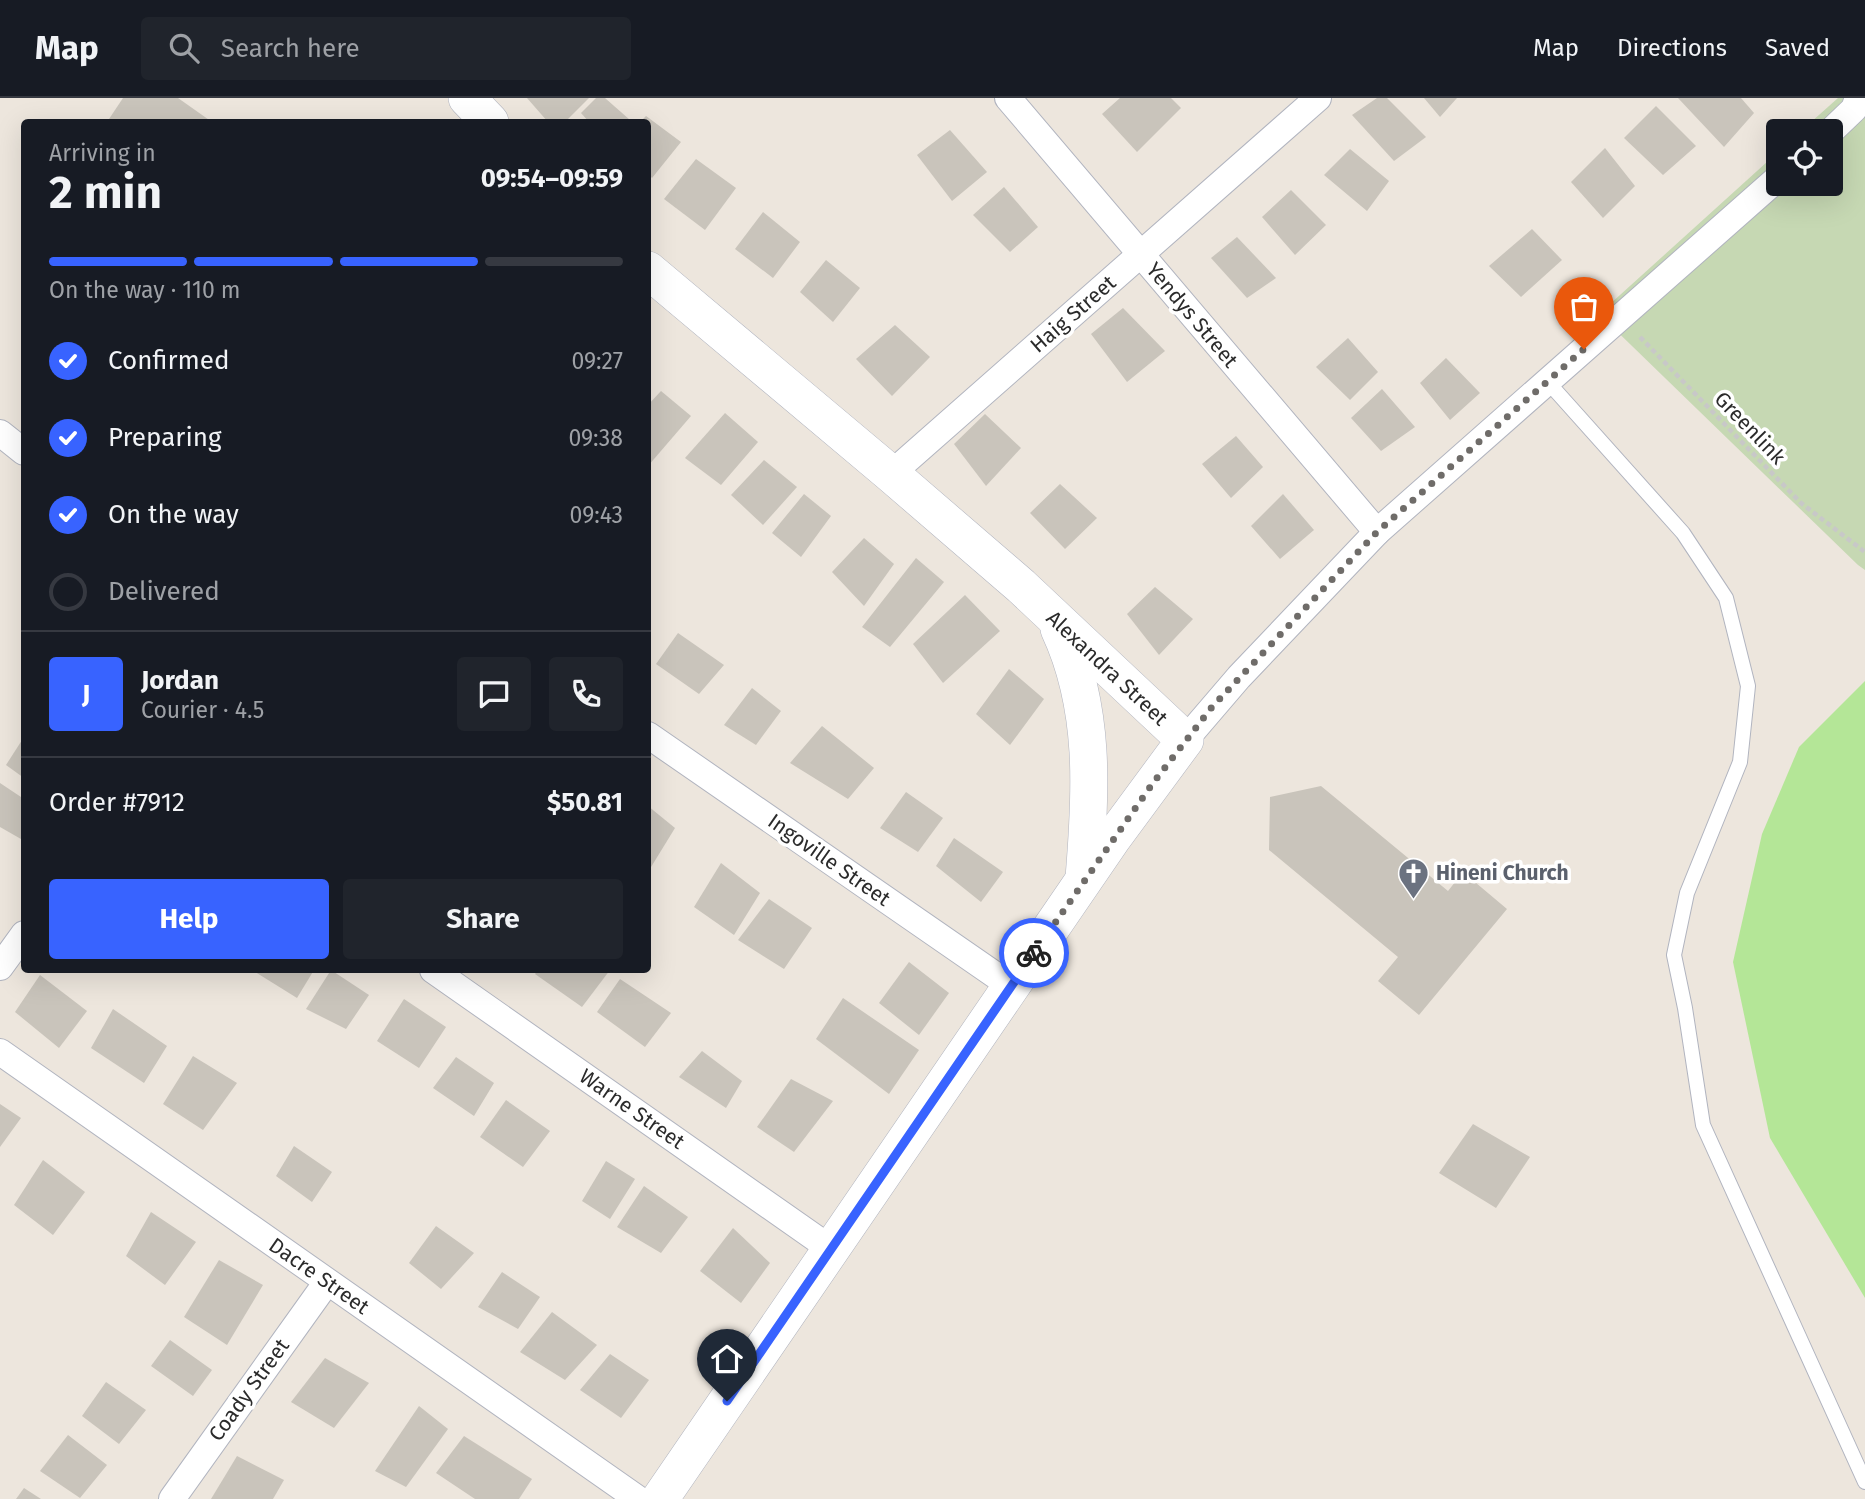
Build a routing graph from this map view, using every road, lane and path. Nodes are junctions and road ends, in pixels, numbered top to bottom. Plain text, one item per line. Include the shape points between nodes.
1 (467, 98) edge
2 (1008, 98) edge
3 (1318, 98) edge
4 (1858, 98) edge
5 (487, 119) edge
6 (1843, 120) edge
7 (1766, 189) edge
8 (1140, 254) junction
9 (651, 273) edge
10 (1620, 317) junction
11 (1547, 381) junction
12 (0, 433) edge
13 (21, 450) edge
14 (891, 474) junction
15 (1377, 532) junction
16 (1865, 552) edge
17 (1054, 619) junction
18 (651, 737) edge
19 (1185, 740) junction
20 (1084, 881) junction
21 (21, 938) edge
22 (0, 967) edge
23 (437, 973) edge
24 (1012, 986) junction
25 (0, 1052) edge
26 (831, 1249) junction
27 (327, 1282) junction
28 (1865, 1482) edge
29 (172, 1499) edge
30 (638, 1499) edge
31 (660, 1499) edge

1 - 5 main road
2 - 8 street, Yendys Street
3 - 8 street, Haig Street
4 - 6 street
7 - 10 street
8 - 14 street, Haig Street
8 - 15 street, Yendys Street
9 - 14 main road, Alexandra Street
10 - 11 street
10 - 16 path, Greenlink via 1801,503
11 - 15 street
11 - 28 lane via 1683,533 1726,598 1748,686 1741,762 1687,892 1674,955 1703,1125
12 - 13 street
14 - 17 main road, Alexandra Street
15 - 19 street
17 - 19 main road, Alexandra Street
17 - 20 main road via 1075,668 1086,722 1089,805
18 - 24 street, Ingoville Street
19 - 20 main road, Alexandra Street
20 - 24 main road, Alexandra Street
21 - 22 street
23 - 26 street, Warne Street
24 - 26 main road, Alexandra Street
25 - 27 street, Dacre Street
26 - 31 main road, Alexandra Street
27 - 29 street, Coady Street
27 - 30 street, Dacre Street

